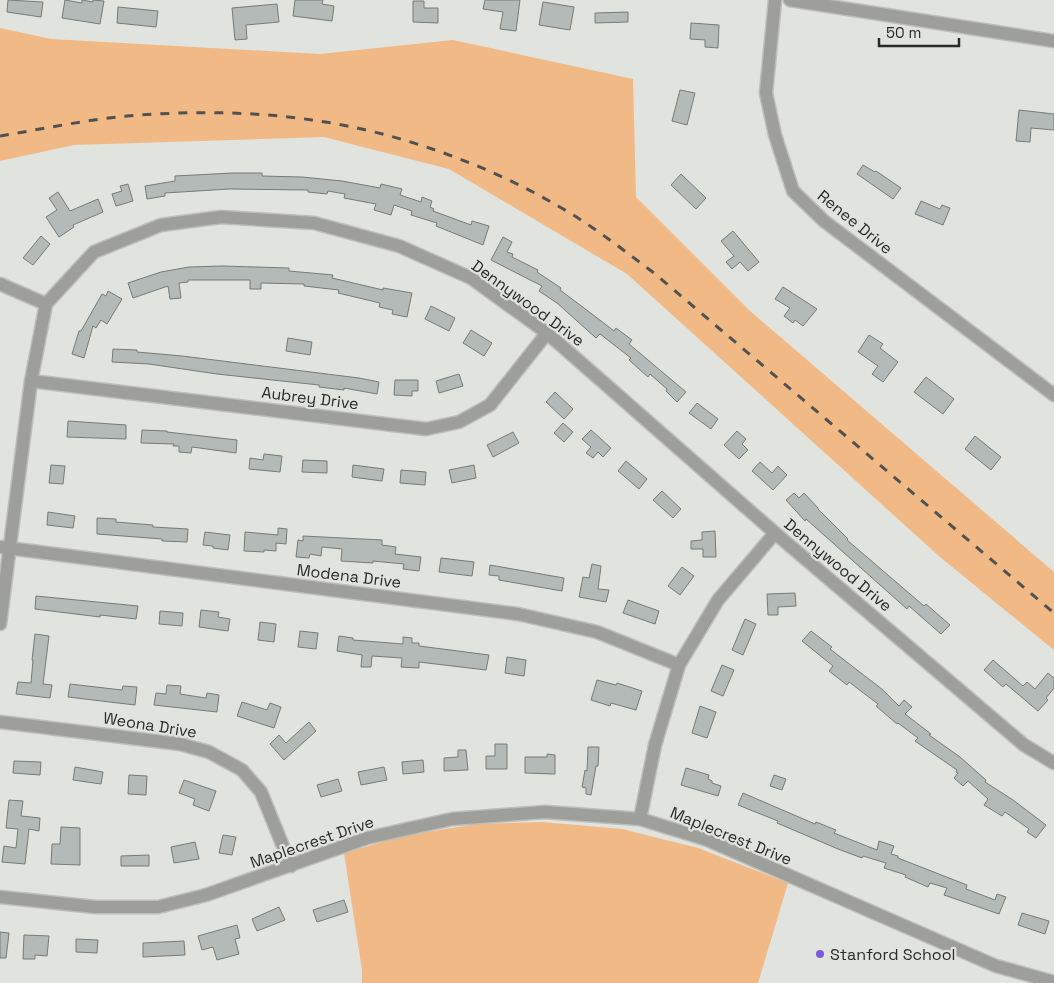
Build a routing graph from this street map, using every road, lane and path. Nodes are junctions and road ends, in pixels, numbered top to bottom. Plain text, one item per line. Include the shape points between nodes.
1 (774, 0) edge
2 (790, 0) edge
3 (1054, 41) edge
4 (0, 284) edge
5 (46, 304) junction
6 (547, 333) junction
7 (31, 381) junction
8 (1054, 395) edge
9 (775, 533) junction
10 (4, 548) edge
11 (0, 624) edge
12 (679, 665) junction
13 (0, 722) edge
14 (1054, 763) edge
15 (640, 819) junction
16 (291, 866) junction
17 (0, 897) edge
18 (1054, 982) edge

1 - 8 street, Renee Drive via 766,93 793,191 824,221
2 - 3 street
4 - 5 street
5 - 6 street, Dennywood Drive via 94,252 161,225 221,217 314,223 399,246 471,278
5 - 7 street
6 - 7 street, Aubrey Drive via 490,405 459,422 426,429
6 - 9 street, Dennywood Drive
7 - 10 street
9 - 12 street via 718,600
9 - 14 street, Dennywood Drive via 1024,745
10 - 11 street
10 - 12 street, Modena Drive via 518,614 597,632
12 - 15 street via 655,745
13 - 16 street, Weona Drive via 180,744 210,752 242,770 261,792
15 - 16 street, Maplecrest Drive via 546,812 452,819 367,838
15 - 18 street, Maplecrest Drive via 705,839 996,966
16 - 17 street, Maplecrest Drive via 206,895 158,907 95,907

